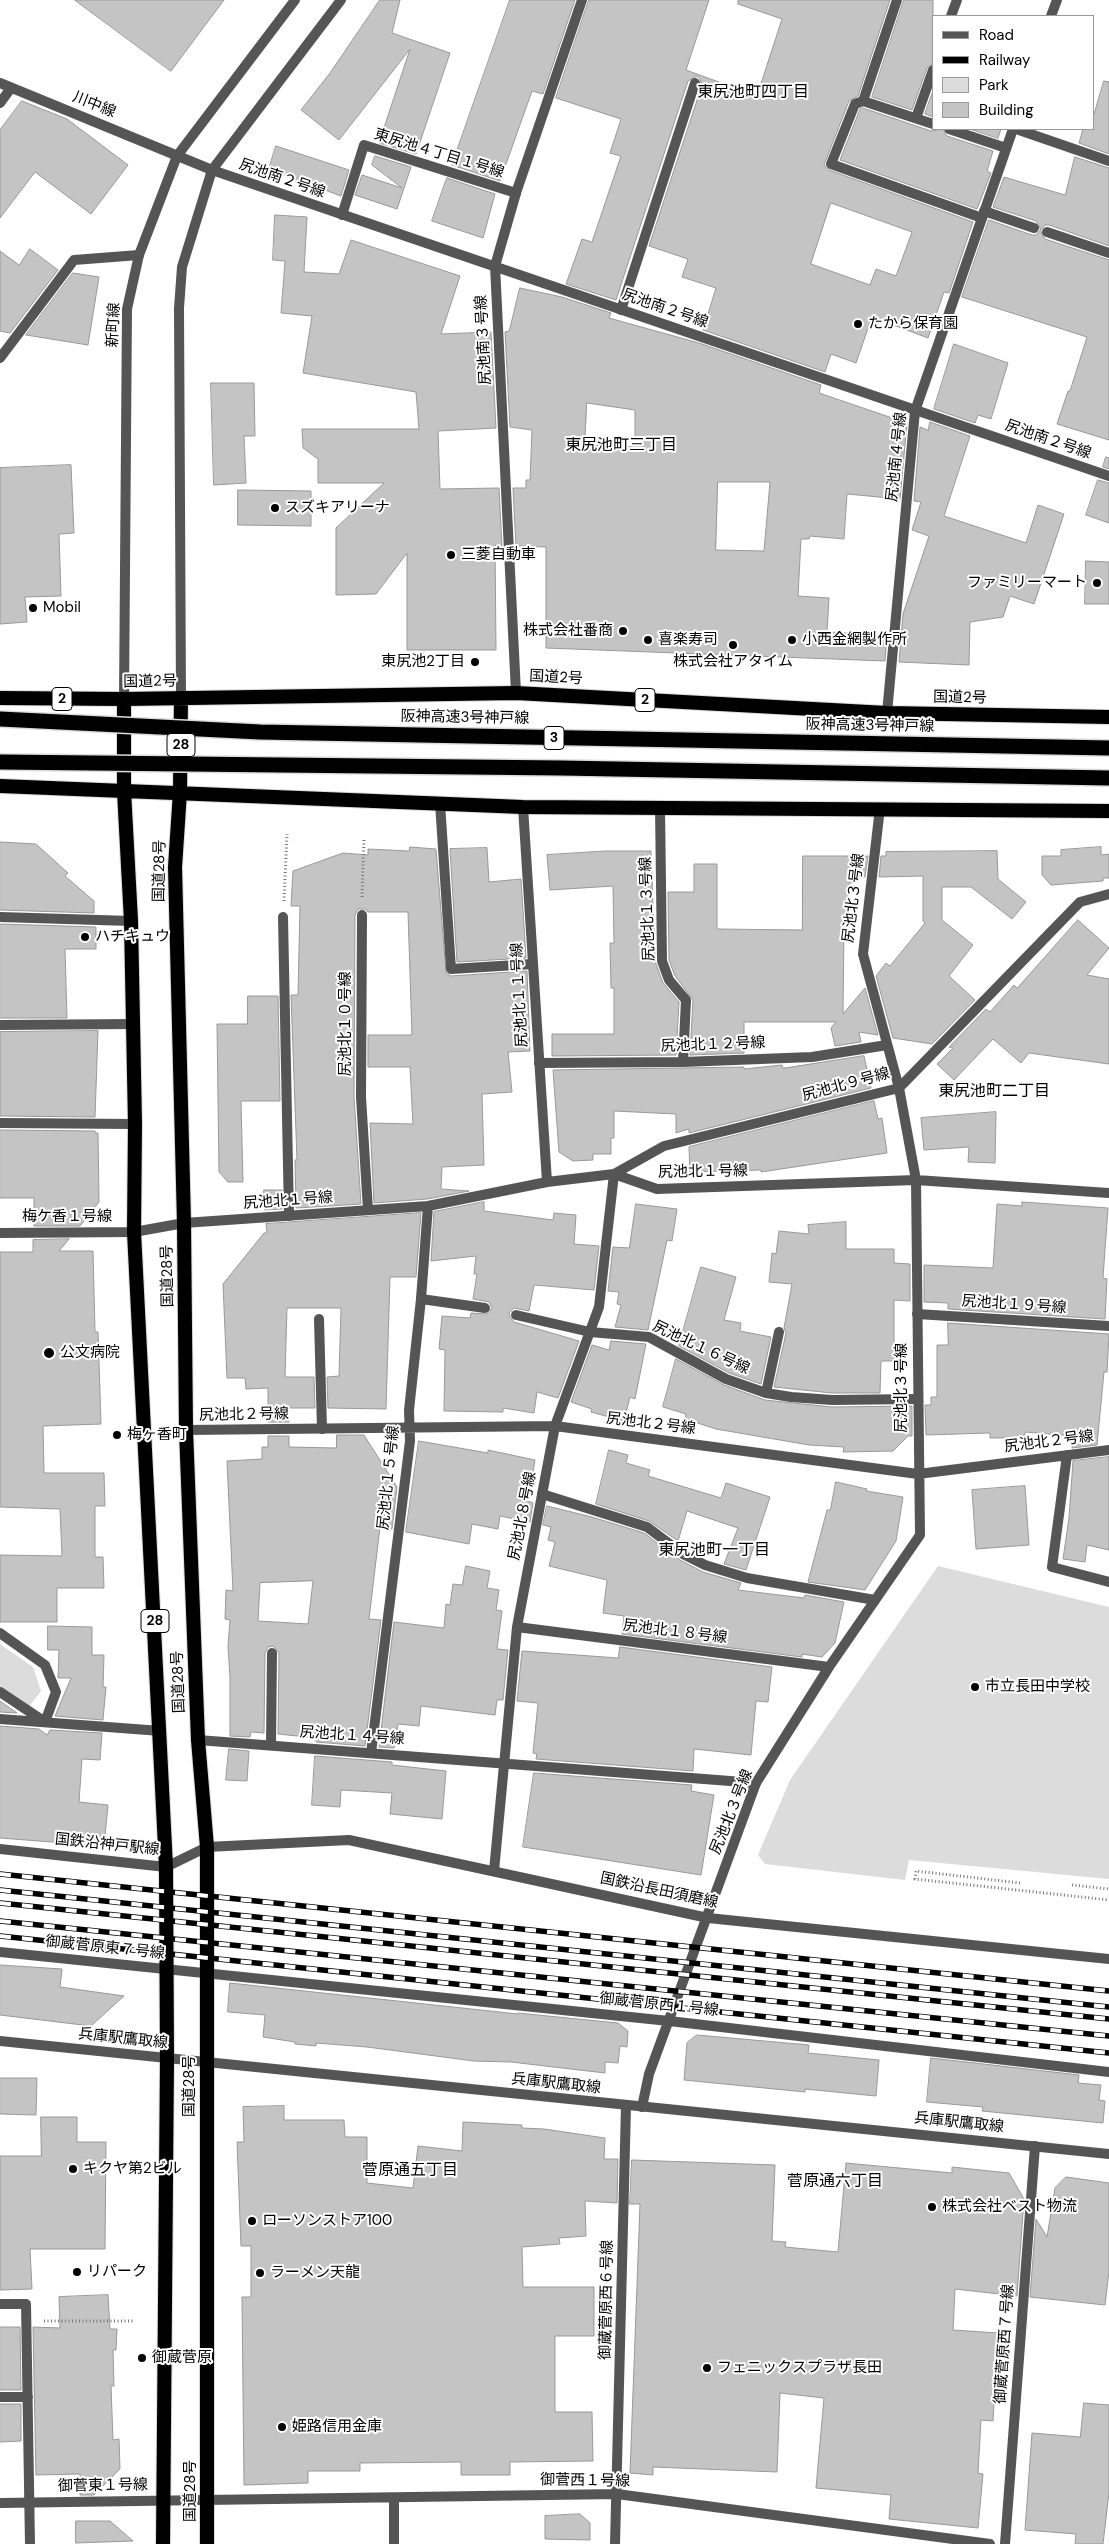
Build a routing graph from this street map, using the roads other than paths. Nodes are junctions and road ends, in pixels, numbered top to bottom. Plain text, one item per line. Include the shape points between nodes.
1 (296, 0) edge
2 (341, 0) edge
3 (582, 0) edge
4 (897, 0) edge
5 (957, 0) edge
6 (1057, 0) edge
7 (951, 15) edge
8 (1051, 15) edge
9 (932, 73) edge
10 (0, 83) edge
11 (695, 83) dead end
12 (12, 88) junction
13 (863, 101) junction
14 (0, 103) edge
15 (916, 118) junction
16 (932, 124) edge
17 (951, 130) edge
18 (1013, 130) edge
19 (1019, 130) edge
20 (1006, 148) junction
21 (177, 156) junction
22 (1109, 161) edge
23 (212, 170) junction
24 (516, 193) junction
25 (983, 214) junction
26 (342, 215) junction
27 (1034, 228) dead end
28 (1047, 232) dead end
29 (1109, 253) edge
30 (139, 255) junction
31 (495, 266) junction
32 (621, 310) junction
33 (0, 358) edge
34 (915, 411) junction
35 (1109, 476) edge
36 (516, 693) junction
37 (0, 698) edge
38 (181, 698) junction
39 (124, 699) junction
40 (887, 713) junction
41 (1109, 717) edge
42 (0, 719) edge
43 (1109, 748) edge
44 (0, 762) edge
45 (1109, 778) edge
46 (0, 786) edge
47 (124, 791) junction
48 (180, 792) junction
49 (440, 803) junction
50 (523, 807) junction
51 (660, 807) junction
52 (880, 808) junction
53 (1109, 811) edge
54 (1109, 894) edge
55 (362, 915) road end
56 (0, 917) edge
57 (283, 917) road end
58 (130, 921) junction
59 (533, 964) junction
60 (133, 1024) junction
61 (0, 1025) edge
62 (888, 1045) junction
63 (683, 1062) junction
64 (539, 1063) junction
65 (899, 1088) junction
66 (0, 1123) edge
67 (135, 1124) junction
68 (614, 1174) junction
69 (916, 1180) junction
70 (547, 1182) junction
71 (1109, 1193) edge
72 (428, 1206) junction
73 (368, 1210) junction
74 (289, 1216) junction
75 (184, 1223) junction
76 (134, 1232) junction
77 (0, 1233) edge
78 (421, 1299) junction
79 (485, 1308) dead end
80 (917, 1314) junction
81 (516, 1316) dead end
82 (319, 1319) dead end
83 (1109, 1326) edge
84 (590, 1332) junction
85 (779, 1332) dead end
86 (766, 1392) junction
87 (918, 1398) junction
88 (555, 1426) junction
89 (409, 1428) junction
90 (322, 1429) junction
91 (186, 1430) junction
92 (1109, 1450) edge
93 (1067, 1455) junction
94 (918, 1474) junction
95 (542, 1494) junction
96 (1109, 1582) edge
97 (875, 1600) junction
98 (517, 1627) junction
99 (0, 1633) edge
100 (272, 1653) dead end
101 (829, 1667) junction
102 (0, 1692) edge
103 (0, 1719) edge
104 (45, 1722) junction
105 (161, 1731) junction
106 (198, 1740) junction
107 (271, 1745) junction
108 (371, 1753) junction
109 (504, 1763) junction
110 (756, 1783) junction
111 (207, 1847) junction
112 (0, 1849) edge
113 (166, 1867) junction
114 (494, 1871) junction
115 (708, 1918) junction
116 (0, 1952) edge
117 (1109, 1959) edge
118 (167, 1970) junction
119 (206, 1973) junction
120 (669, 2021) junction
121 (0, 2042) edge
122 (167, 2058) junction
123 (206, 2062) junction
124 (1109, 2072) edge
125 (626, 2106) junction
126 (642, 2108) junction
127 (1035, 2146) junction
128 (1109, 2154) edge
129 (0, 2304) edge
130 (0, 2397) edge
131 (28, 2397) junction
132 (617, 2494) junction
133 (394, 2498) junction
134 (162, 2500) junction
135 (207, 2500) junction
136 (30, 2502) junction
137 (0, 2503) edge
138 (30, 2544) edge
139 (163, 2544) edge
140 (207, 2544) edge
141 (394, 2544) edge
142 (615, 2544) edge
143 (990, 2544) edge
144 (1005, 2544) edge

1 - 21 street, 新町線
2 - 23 street
3 - 24 street, 尻池南３号線
4 - 13 street
5 - 7 street
6 - 8 street
9 - 15 street
10 - 12 street, 川中線
11 - 32 street
12 - 14 street
12 - 21 street, 川中線
13 - 15 street
13 - 25 street via 855,104 831,164
15 - 16 street
17 - 20 street
18 - 20 street, 尻池南４号線
19 - 22 street
20 - 25 street, 尻池南４号線
21 - 23 street, 川中線
21 - 30 street, 新町線
23 - 26 street, 尻池南２号線
23 - 38 street via 182,267 179,308
24 - 26 street, 東尻池４丁目１号線 via 364,144
24 - 31 street, 尻池南３号線
25 - 27 street
25 - 34 street, 尻池南４号線
26 - 31 street, 尻池南２号線
28 - 29 street
30 - 33 street via 74,260
30 - 39 street, 新町線 via 128,309
31 - 32 street, 尻池南２号線
31 - 36 street, 尻池南３号線
32 - 34 street, 尻池南２号線
34 - 35 street, 尻池南２号線
34 - 40 street, 尻池南４号線
36 - 38 highway, 国道2号 / 2
36 - 40 highway, 国道2号 / 2
37 - 39 highway, 国道2号 / 2
38 - 39 highway, 国道2号 / 2
38 - 48 highway, 国道28号 / 28
39 - 47 highway, 国道28号 / 28
40 - 41 highway, 国道2号 / 2
42 - 43 highway, 阪神高速3号神戸線 / 3, bridge via 260,732
44 - 45 highway, 3, bridge
46 - 47 highway
47 - 48 highway
47 - 58 highway, 国道28号 / 28
48 - 49 highway
48 - 75 highway, 国道28号 / 28 via 175,867
49 - 50 highway
49 - 59 street via 451,969
50 - 51 highway
50 - 59 street, 尻池北１１号線
51 - 52 highway
51 - 63 street, 尻池北１３号線 via 662,961 669,980 686,1000
52 - 53 highway
52 - 62 street, 尻池北３号線 via 863,954
54 - 65 street, 尻池北９号線 via 1080,902
55 - 73 street, 尻池北１０号線 via 361,1097
56 - 58 street
57 - 74 street
58 - 60 highway, 国道28号 / 28
59 - 64 street, 尻池北１１号線
60 - 61 street
60 - 67 highway, 国道28号 / 28
62 - 63 street, 尻池北１２号線 via 812,1057
62 - 65 street, 尻池北３号線
63 - 64 street, 尻池北１２号線
64 - 70 street, 尻池北１１号線
65 - 68 street, 尻池北９号線 via 664,1146
65 - 69 street, 尻池北３号線
66 - 67 street
67 - 76 highway, 国道28号 / 28
68 - 69 street, 尻池北１号線 via 657,1190
68 - 70 street, 尻池北１号線
68 - 84 street, 尻池北８号線 via 600,1308
69 - 71 street, 尻池北１号線
69 - 80 street, 尻池北３号線
70 - 72 street, 尻池北１号線
72 - 73 street, 尻池北１号線
72 - 78 street, 尻池北１５号線
73 - 74 street, 尻池北１号線
74 - 75 street, 尻池北１号線
75 - 76 street, 尻池北１号線
75 - 91 highway, 国道28号 / 28
76 - 77 street, 梅ケ香１号線
76 - 105 highway, 国道28号 / 28
78 - 79 street
78 - 89 street, 尻池北１５号線
80 - 83 street, 尻池北１９号線
80 - 87 street, 尻池北３号線
81 - 84 street, 尻池北１６号線
82 - 90 street
84 - 86 street, 尻池北１６号線 via 649,1337 726,1379
84 - 88 street, 尻池北８号線
85 - 86 street
86 - 87 street, 尻池北１６号線 via 832,1400
87 - 94 street, 尻池北３号線
88 - 89 street, 尻池北２号線
88 - 94 street, 尻池北２号線
88 - 95 street, 尻池北８号線
89 - 90 street, 尻池北２号線
89 - 108 street, 尻池北１５号線 via 410,1441
90 - 91 street, 尻池北２号線
91 - 106 highway, 国道28号 / 28
92 - 93 street, 尻池北２号線
93 - 94 street, 尻池北２号線
93 - 96 street via 1052,1567
94 - 97 street, 尻池北３号線 via 920,1535
95 - 97 street via 647,1527 683,1554 705,1565 747,1578
95 - 98 street, 尻池北８号線
97 - 101 street, 尻池北３号線
98 - 101 street, 尻池北１８号線
98 - 109 street, 尻池北８号線
99 - 104 street via 45,1665 56,1692
100 - 107 street
101 - 110 street, 尻池北３号線
102 - 104 street
103 - 104 street
104 - 105 street
105 - 113 highway, 国道28号 / 28
106 - 107 street, 尻池北１４号線
106 - 111 highway, 国道28号 / 28
107 - 108 street, 尻池北１４号線
108 - 109 street, 尻池北１４号線
109 - 110 street, 尻池北１４号線
109 - 114 street, 尻池北８号線
110 - 115 street, 尻池北３号線
111 - 113 street, 国鉄沿神戸駅線
111 - 114 street, 国鉄沿長田須磨線 via 349,1840
111 - 119 highway, 国道28号 / 28
112 - 113 street, 国鉄沿神戸駅線
113 - 118 highway, 国道28号 / 28
114 - 115 street, 国鉄沿長田須磨線
115 - 117 street, 国鉄沿長田須磨線
115 - 120 street, 尻池北３号線
116 - 118 street, 御蔵菅原東７号線
118 - 119 street, 御蔵菅原東７号線
118 - 122 highway, 国道28号 / 28
119 - 120 street, 御蔵菅原西１号線
119 - 123 highway, 国道28号 / 28
120 - 124 street, 御蔵菅原西１号線
120 - 126 street, 尻池北３号線 via 649,2074
121 - 122 street, 兵庫駅鷹取線
122 - 123 street, 兵庫駅鷹取線
122 - 134 highway, 国道28号 / 28
123 - 125 street, 兵庫駅鷹取線
123 - 135 highway, 国道28号 / 28
125 - 126 street, 兵庫駅鷹取線
125 - 132 street, 御蔵菅原西６号線
126 - 127 street, 兵庫駅鷹取線
127 - 128 street, 兵庫駅鷹取線
127 - 144 street, 御蔵菅原西７号線
129 - 131 street via 26,2304
130 - 131 street
131 - 136 street
132 - 133 street, 御菅西１号線
132 - 142 street, 御蔵菅原西６号線
132 - 143 street, 御菅西１号線
133 - 135 street, 御菅西１号線
133 - 141 street
134 - 135 street, 御菅東１号線
134 - 136 street, 御菅東１号線
134 - 139 highway, 国道28号 / 28
135 - 140 highway, 国道28号 / 28
136 - 137 street, 御菅東１号線
136 - 138 street

